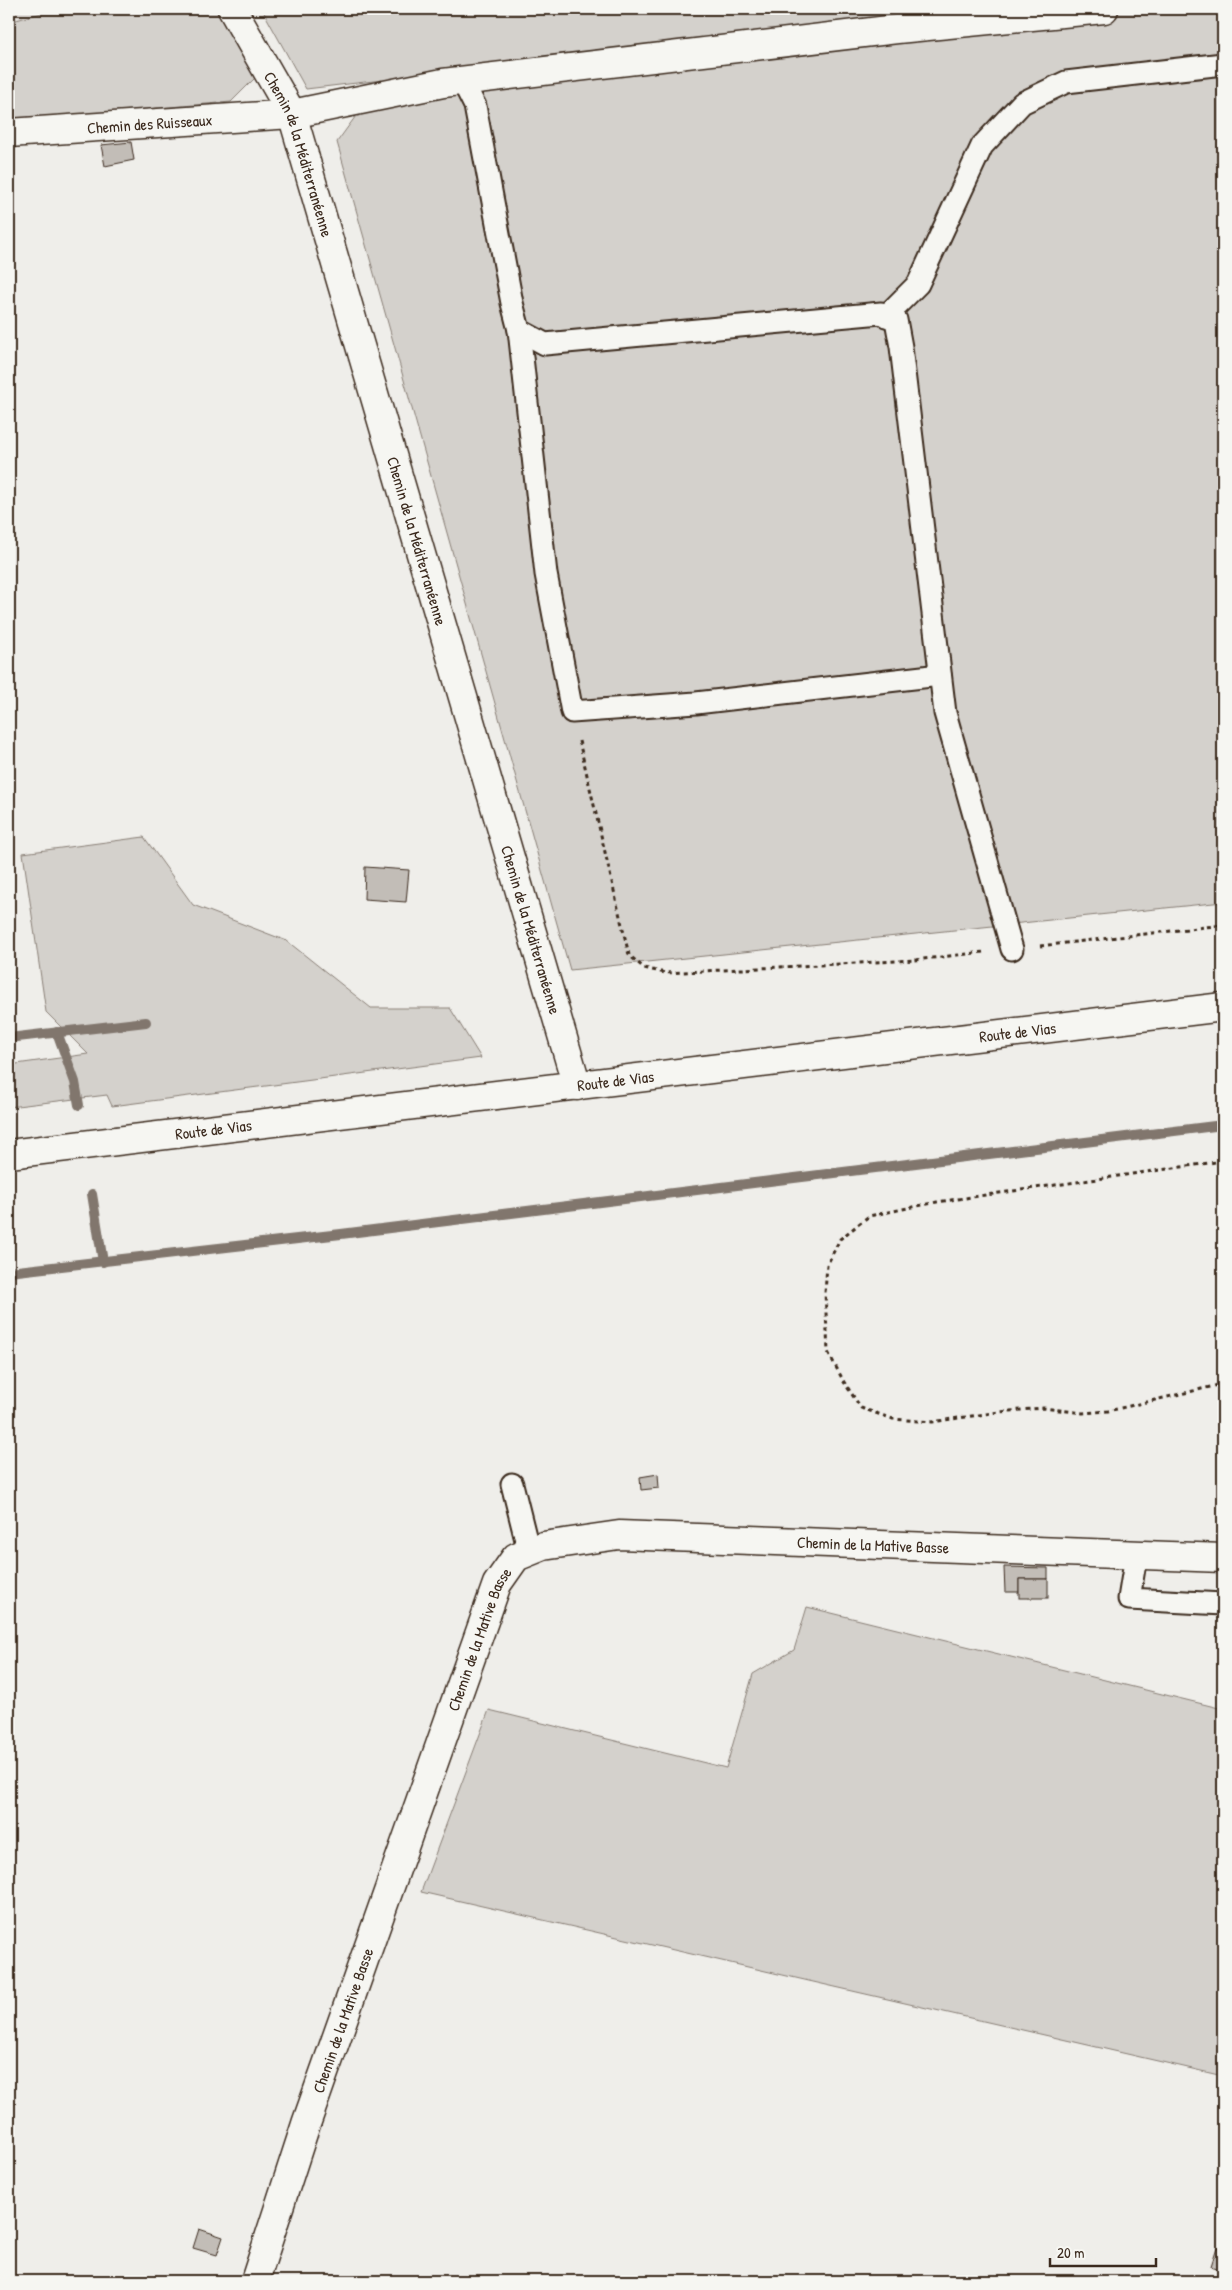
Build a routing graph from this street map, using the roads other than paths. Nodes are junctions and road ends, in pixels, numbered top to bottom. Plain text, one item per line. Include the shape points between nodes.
1 (232, 9) edge
2 (1104, 9) edge
3 (1223, 64) edge
4 (462, 80) junction
5 (292, 114) junction
6 (9, 133) edge
7 (886, 316) junction
8 (519, 330) junction
9 (940, 675) junction
10 (1012, 949) road end
11 (1223, 1007) edge
12 (577, 1086) junction
13 (9, 1154) edge
14 (512, 1484) dead end
15 (528, 1552) junction
16 (1136, 1556) junction
17 (1223, 1558) edge
18 (1223, 1604) edge
19 (254, 2281) edge

1 - 5 street, Chemin de la Méditerranéenne
2 - 4 street, Chemin des Ruisseaux via 898,29
3 - 7 lane via 1066,82 1022,103 982,146 918,284
4 - 5 street, Chemin des Ruisseaux
4 - 8 lane via 475,106
5 - 6 street, Chemin des Ruisseaux
5 - 12 street, Chemin de la Méditerranéenne
7 - 8 lane via 881,313 545,344
7 - 9 lane via 896,320 902,347
8 - 9 lane via 546,574 572,712 696,703
9 - 10 lane via 945,713
11 - 12 street, Route de Vias
12 - 13 street, Route de Vias
14 - 15 lane
15 - 16 street, Chemin de la Mative Basse via 544,1546 619,1535
15 - 19 street, Chemin de la Mative Basse via 516,1557 497,1584 306,2124
16 - 17 street, Chemin de la Mative Basse
16 - 18 lane via 1129,1599

